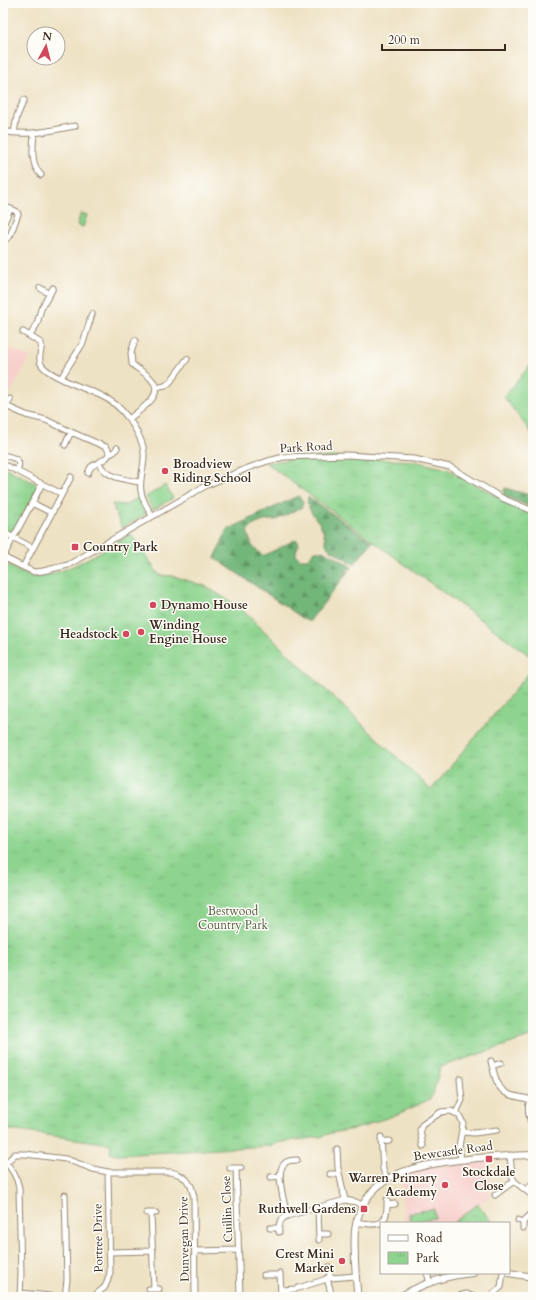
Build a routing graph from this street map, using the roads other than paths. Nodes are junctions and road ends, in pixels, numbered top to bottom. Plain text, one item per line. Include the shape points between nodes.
1 (24, 100) dead end
2 (75, 126) dead end
3 (3, 131) edge
4 (14, 133) junction
5 (34, 133) junction
6 (35, 168) junction
7 (29, 171) dead end
8 (41, 175) dead end
9 (3, 206) edge
10 (10, 209) junction
11 (3, 225) edge
12 (3, 239) edge
13 (40, 288) dead end
14 (53, 288) dead end
15 (50, 294) junction
16 (92, 314) dead end
17 (23, 332) dead end
18 (30, 336) junction
19 (132, 343) dead end
20 (187, 359) dead end
21 (61, 378) junction
22 (156, 388) junction
23 (10, 399) dead end
24 (6, 406) junction
25 (3, 412) edge
26 (129, 419) junction
27 (71, 432) junction
28 (65, 445) dead end
29 (117, 448) dead end
30 (3, 454) edge
31 (110, 454) junction
32 (99, 463) junction
33 (3, 466) edge
34 (17, 471) junction
35 (88, 473) dead end
36 (71, 477) dead end
37 (140, 482) junction
38 (42, 484) junction
39 (62, 494) junction
40 (32, 503) junction
41 (533, 511) edge
42 (52, 513) junction
43 (152, 516) junction
44 (3, 532) edge
45 (14, 537) junction
46 (33, 548) junction
47 (3, 557) edge
48 (22, 567) junction
49 (501, 1063) dead end
50 (459, 1083) dead end
51 (531, 1097) edge
52 (456, 1113) junction
53 (533, 1129) edge
54 (462, 1132) junction
55 (495, 1132) dead end
56 (389, 1141) dead end
57 (421, 1143) dead end
58 (335, 1152) dead end
59 (510, 1155) junction
60 (533, 1155) edge
61 (461, 1159) junction
62 (5, 1161) edge
63 (294, 1162) dead end
64 (236, 1168) dead end
65 (108, 1172) junction
66 (330, 1174) dead end
67 (339, 1174) junction
68 (280, 1176) junction
69 (272, 1177) dead end
70 (387, 1179) junction
71 (514, 1181) junction
72 (533, 1182) edge
73 (527, 1190) junction
74 (497, 1192) dead end
75 (65, 1196) dead end
76 (533, 1196) edge
77 (345, 1200) junction
78 (395, 1204) dead end
79 (363, 1206) junction
80 (318, 1207) junction
81 (533, 1212) edge
82 (152, 1213) dead end
83 (287, 1216) junction
84 (518, 1220) dead end
85 (357, 1222) junction
86 (382, 1222) edge
87 (380, 1223) edge
88 (270, 1228) dead end
89 (328, 1234) dead end
90 (238, 1250) junction
91 (153, 1251) junction
92 (195, 1251) junction
93 (109, 1252) junction
94 (329, 1267) dead end
95 (510, 1273) edge
96 (427, 1274) edge
97 (467, 1274) edge
98 (503, 1274) edge
99 (264, 1275) dead end
100 (356, 1276) junction
101 (533, 1277) edge
102 (329, 1278) junction
103 (430, 1283) junction
104 (154, 1289) dead end
105 (281, 1290) junction
106 (20, 1295) edge
107 (60, 1297) edge
108 (66, 1297) edge
109 (93, 1297) edge
110 (195, 1297) edge
111 (240, 1297) edge
112 (281, 1297) edge
113 (332, 1297) edge
114 (358, 1297) edge
115 (399, 1297) edge
116 (454, 1297) edge
117 (473, 1297) edge
118 (490, 1297) edge

1 - 4 street via 23,108 15,121
2 - 5 street
3 - 4 street
4 - 5 street
5 - 6 street
6 - 7 street
6 - 8 street
9 - 10 street
10 - 11 street
10 - 12 street via 18,212 18,216 10,236
13 - 15 street
14 - 15 street
15 - 18 street
16 - 21 street via 82,343
17 - 18 street
18 - 21 street via 41,343 41,366
19 - 22 street via 132,364 153,380
20 - 22 street via 166,386
21 - 26 street via 108,399
22 - 26 street via 154,397
23 - 24 street
24 - 25 street
24 - 27 street
26 - 37 street via 142,442 144,451
27 - 28 street
27 - 31 street via 106,447
29 - 31 street
30 - 34 street via 17,460
31 - 32 street
32 - 35 street
32 - 37 street via 103,471 125,482
33 - 34 street
34 - 38 street
36 - 39 street
37 - 43 street via 142,496
38 - 39 street
38 - 40 street
39 - 42 street
40 - 42 street
40 - 45 street
41 - 43 street, Park Road via 502,498 450,467 414,459 346,455 284,457 268,461 207,485
42 - 46 street
43 - 48 street, Park Road via 68,565 38,571
44 - 45 street
45 - 46 street
45 - 47 street
46 - 48 street
47 - 48 street, Park Road
49 - 51 street via 491,1063 501,1090 508,1094
50 - 52 street via 462,1100
51 - 53 street via 529,1114
52 - 54 street via 462,1120
52 - 57 street via 449,1110 441,1112 420,1124
54 - 55 street
54 - 61 street via 459,1147
56 - 70 street via 381,1139 383,1169
58 - 67 street
59 - 60 street, Bewcastle Road
59 - 61 street, Bewcastle Road
59 - 71 street via 510,1172
61 - 70 street, Bewcastle Road via 414,1167
62 - 65 street, Dunvegan Drive via 15,1154 25,1154 66,1159
62 - 106 street via 16,1176 19,1188
63 - 68 street via 288,1161 282,1165
64 - 90 street, Cuillin Close
65 - 92 street, Dunvegan Drive via 167,1172 186,1179 194,1197
65 - 93 street, Portree Drive
66 - 67 street
67 - 77 street
68 - 69 street
68 - 83 street
70 - 79 street, Bewcastle Road via 373,1191
71 - 73 street
71 - 74 street
72 - 73 street
73 - 76 street
75 - 108 street
77 - 79 street
77 - 80 street
78 - 86 street via 387,1202 387,1214
79 - 85 street, Bewcastle Road
80 - 83 street
80 - 89 street via 319,1237
81 - 84 street via 523,1225
82 - 91 street
83 - 88 street via 281,1220 278,1230
85 - 87 street
85 - 100 street, Bewcastle Road via 354,1244
90 - 92 street
90 - 111 street, Cuillin Close
91 - 93 street
91 - 104 street
92 - 110 street, Dunvegan Drive
93 - 109 street, Portree Drive via 108,1283
94 - 102 street
95 - 101 street
96 - 103 street
97 - 103 street
98 - 118 street via 501,1287
99 - 105 street via 280,1274
100 - 102 street
100 - 114 street, Bewcastle Road
102 - 105 street via 295,1289
102 - 113 street
103 - 115 street
105 - 112 street
106 - 107 street
116 - 117 street via 465,1294

